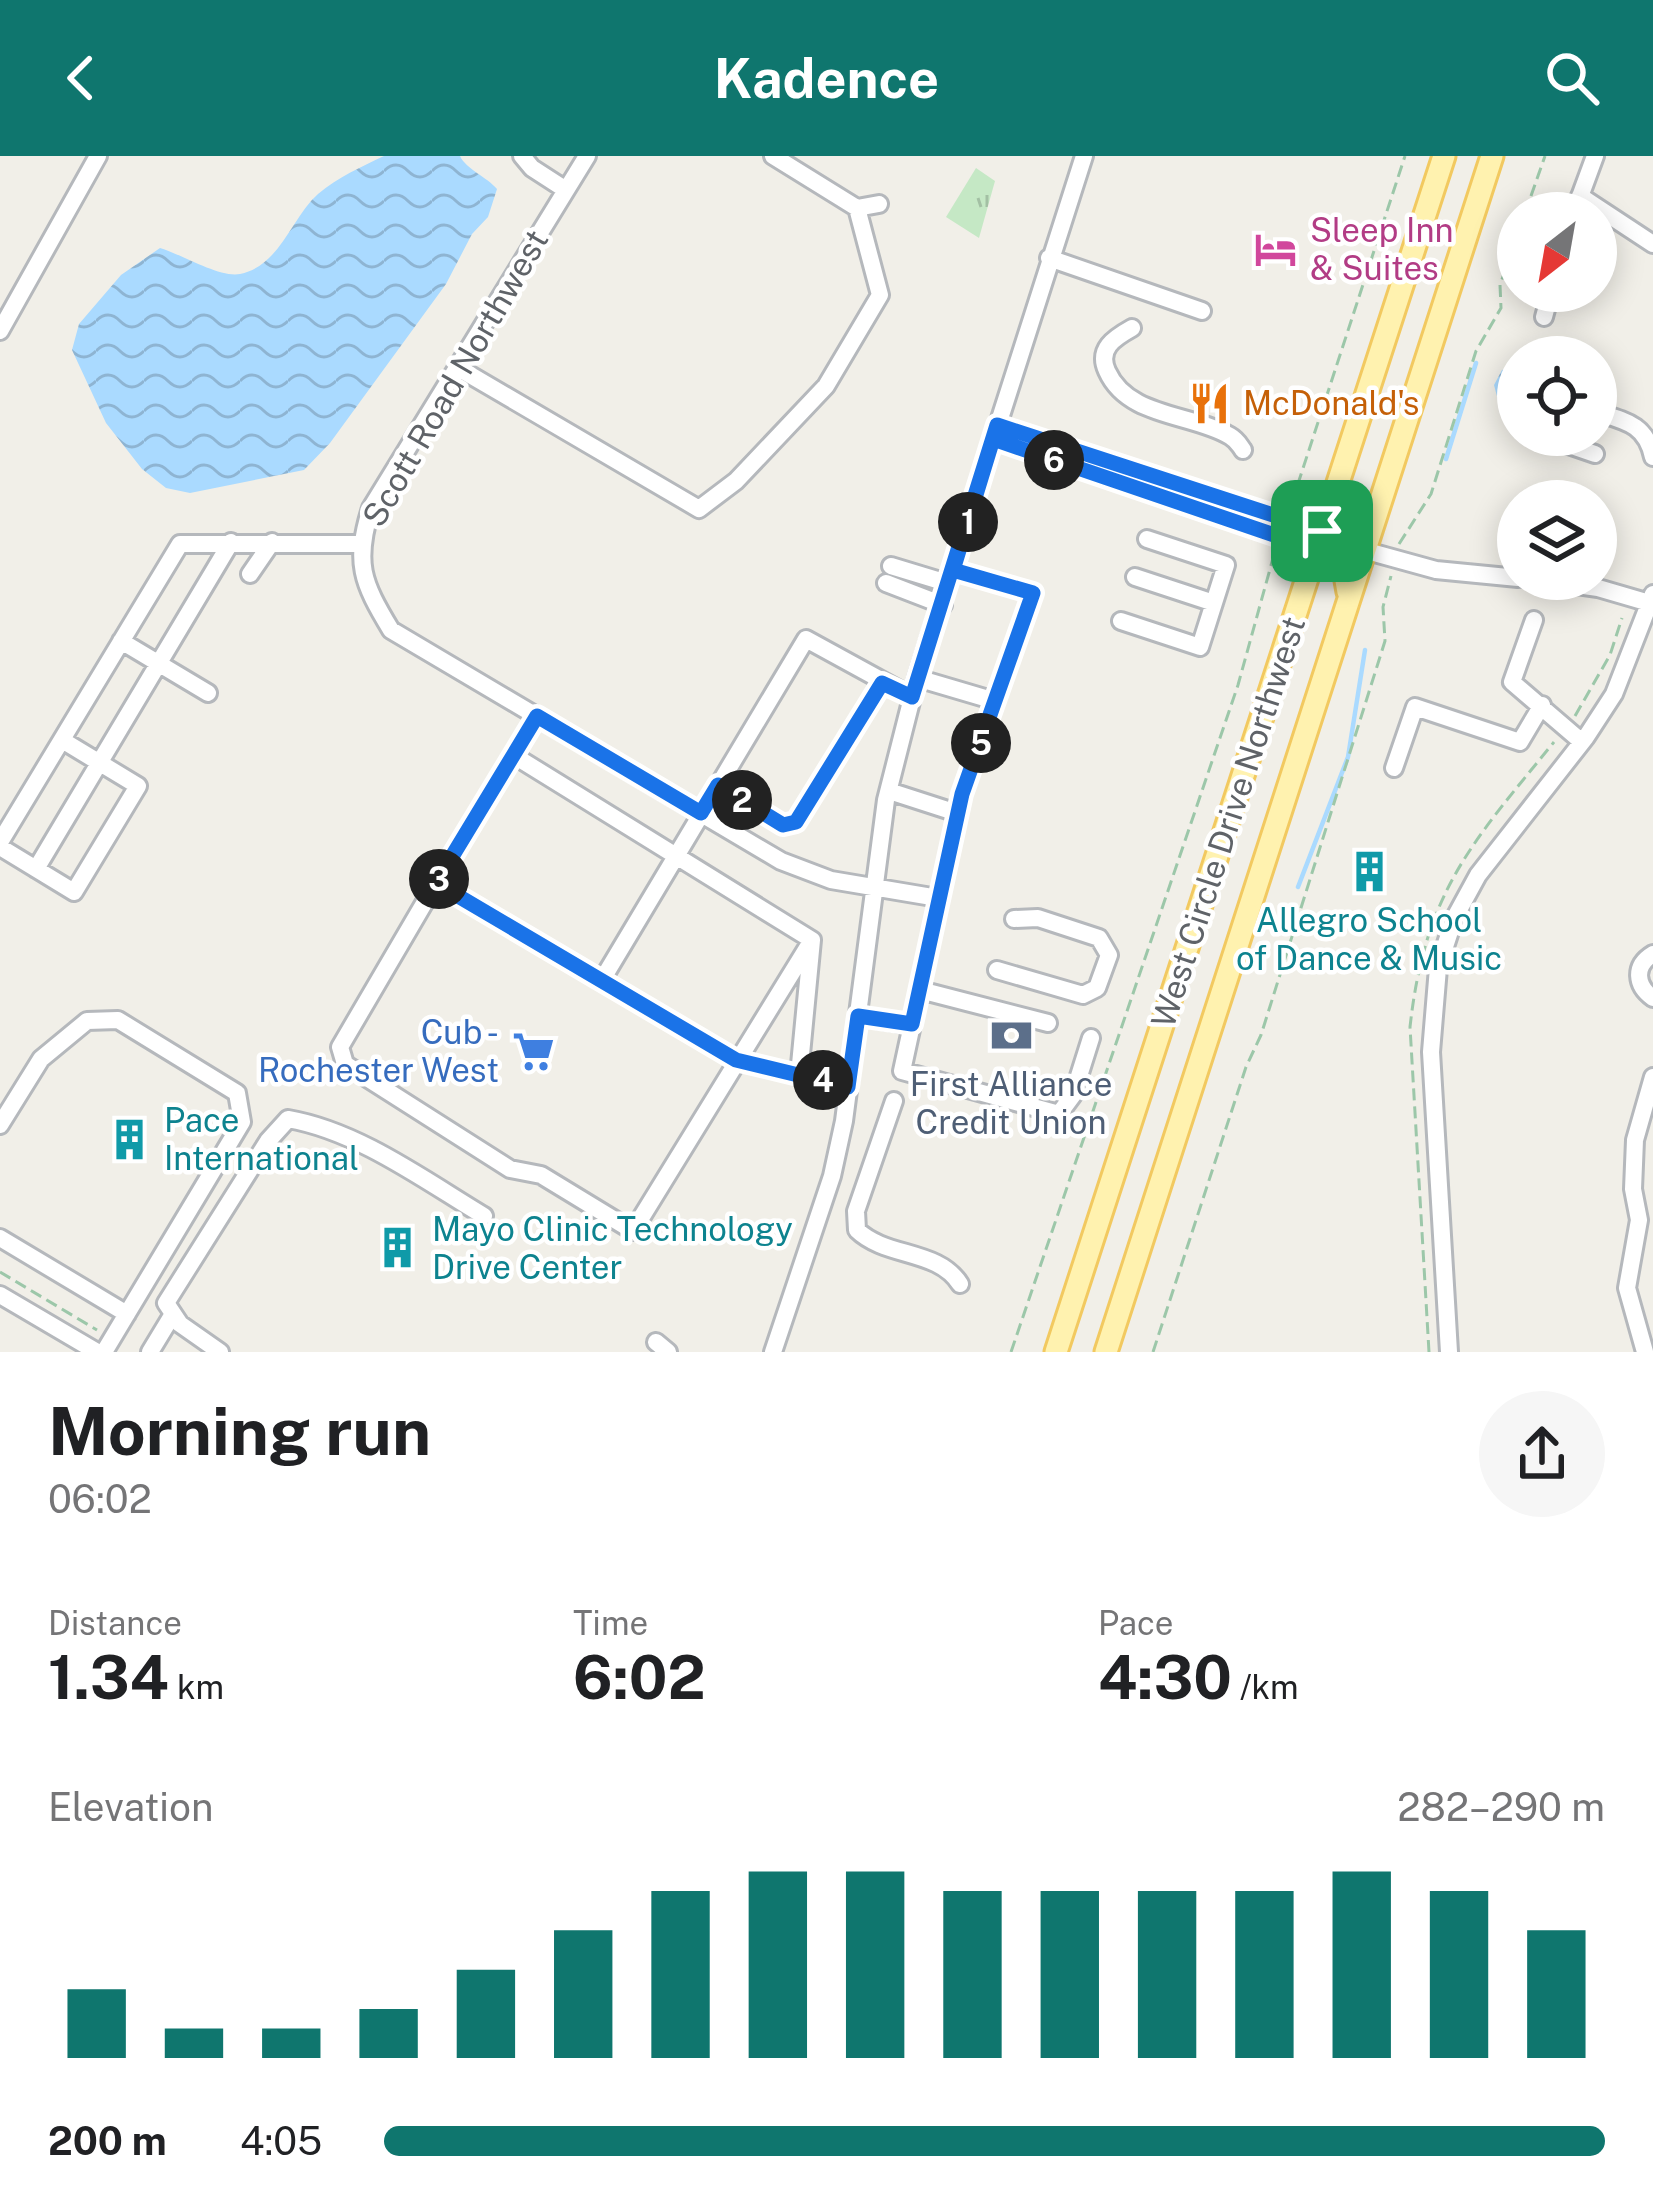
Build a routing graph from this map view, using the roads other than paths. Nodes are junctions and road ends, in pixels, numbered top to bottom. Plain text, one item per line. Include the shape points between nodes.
1 (98, 156) edge
2 (521, 156) edge
3 (587, 156) edge
4 (773, 156) edge
5 (1084, 156) edge
6 (1444, 156) edge
7 (1492, 156) edge
8 (1595, 156) edge
9 (566, 190) junction
10 (1582, 192) edge
11 (879, 204) dead end
12 (857, 208) junction
13 (1617, 225) edge
14 (1653, 244) edge
15 (1049, 258) junction
16 (1202, 311) dead end
17 (1545, 312) edge
18 (1544, 316) dead end
19 (1132, 328) dead end
20 (0, 331) edge
21 (460, 369) junction
22 (1617, 420) edge
23 (995, 432) junction
24 (1243, 450) dead end
25 (1653, 457) edge
26 (1283, 528) junction
27 (1322, 531) junction
28 (1147, 539) dead end
29 (231, 542) junction
30 (272, 542) junction
31 (362, 544) junction
32 (1367, 551) junction
33 (1312, 561) junction
34 (889, 573) dead end
35 (250, 574) dead end
36 (1497, 577) edge
37 (1135, 578) dead end
38 (947, 587) junction
39 (1617, 593) edge
40 (1652, 601) edge
41 (1214, 603) junction
42 (1349, 605) junction
43 (1534, 620) dead end
44 (1121, 622) dead end
45 (122, 641) junction
46 (160, 664) junction
47 (917, 678) junction
48 (882, 683) junction
49 (208, 694) dead end
50 (912, 697) junction
51 (995, 701) junction
52 (1542, 705) junction
53 (537, 716) junction
54 (62, 740) junction
55 (1582, 742) junction
56 (513, 755) junction
57 (100, 763) junction
58 (1394, 768) dead end
59 (718, 785) junction
60 (889, 791) junction
61 (701, 813) junction
62 (957, 813) junction
63 (0, 845) edge
64 (676, 856) junction
65 (36, 869) junction
66 (436, 883) junction
67 (872, 889) junction
68 (938, 898) junction
69 (1014, 919) dead end
70 (812, 940) junction
71 (1653, 954) edge
72 (997, 970) dead end
73 (602, 980) junction
74 (920, 990) junction
75 (1653, 998) edge
76 (858, 1016) junction
77 (1048, 1023) dead end
78 (912, 1024) junction
79 (1091, 1038) dead end
80 (736, 1060) junction
81 (799, 1075) junction
82 (1653, 1077) edge
83 (848, 1087) junction
84 (894, 1101) dead end
85 (0, 1125) edge
86 (484, 1216) dead end
87 (1639, 1220) junction
88 (0, 1238) edge
89 (1653, 1241) edge
90 (960, 1284) dead end
91 (0, 1294) edge
92 (1653, 1310) edge
93 (1632, 1312) junction
94 (127, 1314) junction
95 (173, 1314) junction
96 (104, 1348) edge
97 (150, 1352) edge
98 (220, 1352) edge
99 (773, 1352) edge
100 (1057, 1352) edge
101 (1106, 1352) edge
102 (1449, 1352) edge
103 (1645, 1352) edge

1 - 20 street
2 - 9 street
3 - 9 street, Scott Road Northwest
4 - 12 street
5 - 15 street
6 - 27 main road, West Circle Drive Northwest
7 - 32 main road, West Circle Drive Northwest
8 - 10 street
9 - 21 street, Scott Road Northwest
11 - 12 street
12 - 21 street via 880,295 826,386 699,509
13 - 14 street
15 - 16 street
15 - 23 street
17 - 18 street
19 - 24 street via 1103,353 1112,380 1131,400 1229,436
21 - 31 street, Scott Road Northwest via 371,508
22 - 25 street via 1642,430
23 - 26 street
23 - 38 street
26 - 27 street
26 - 33 street
27 - 33 main road, West Circle Drive Northwest
27 - 42 main road via 1344,557
28 - 41 street via 1226,565
29 - 30 street
29 - 45 street via 180,544
29 - 46 street
30 - 31 street
30 - 35 street
31 - 53 street, Scott Road Northwest via 366,588 392,630
32 - 36 street
32 - 42 main road, West Circle Drive Northwest
33 - 100 main road, West Circle Drive Northwest
34 - 38 street
37 - 41 street
38 - 47 street
38 - 51 street via 1033,593
39 - 40 street
40 - 55 street via 1614,694
41 - 44 street via 1200,647
42 - 101 main road, West Circle Drive Northwest
43 - 52 street via 1512,682
45 - 46 street
45 - 54 street
46 - 49 street
46 - 57 street
47 - 50 street
47 - 51 street
48 - 50 street
48 - 59 street via 796,822 783,825
48 - 59 street via 806,639
50 - 60 street
51 - 62 street
52 - 55 street
52 - 58 street via 1520,742 1414,707
53 - 56 street
53 - 61 street, Scott Road Northwest
54 - 57 street
54 - 63 street
55 - 102 street via 1478,875 1438,968 1431,1052
56 - 64 street
56 - 66 street
57 - 65 street
57 - 65 street via 138,786 117,821 74,892
59 - 61 street
60 - 62 street
60 - 67 street
61 - 64 street
61 - 67 street, Scott Road Northwest via 801,870
62 - 68 street
63 - 65 street
64 - 70 street
64 - 73 street
66 - 73 street
66 - 80 street via 340,1047 345,1064 510,1169 542,1175 633,1231
67 - 68 street, Scott Road Northwest
67 - 76 street
68 - 74 street
69 - 72 street via 1039,918 1099,938 1108,949 1105,968 1083,995
70 - 80 street
70 - 81 street
71 - 75 street via 1639,974
73 - 80 street
74 - 77 street
74 - 78 street
76 - 78 street
76 - 83 street
78 - 79 street via 902,1071 1048,1114 1066,1109
80 - 81 street
81 - 83 street
82 - 87 street via 1632,1165
83 - 99 street via 832,1176
84 - 90 street via 856,1211 857,1230 946,1266
85 - 94 street via 41,1059 87,1021 118,1020 237,1093 242,1123
86 - 95 street via 399,1165 288,1119 166,1303
87 - 89 street
87 - 93 street via 1627,1288
88 - 94 street
91 - 96 street
92 - 93 street
93 - 103 street
94 - 96 street
95 - 97 street
95 - 98 street

